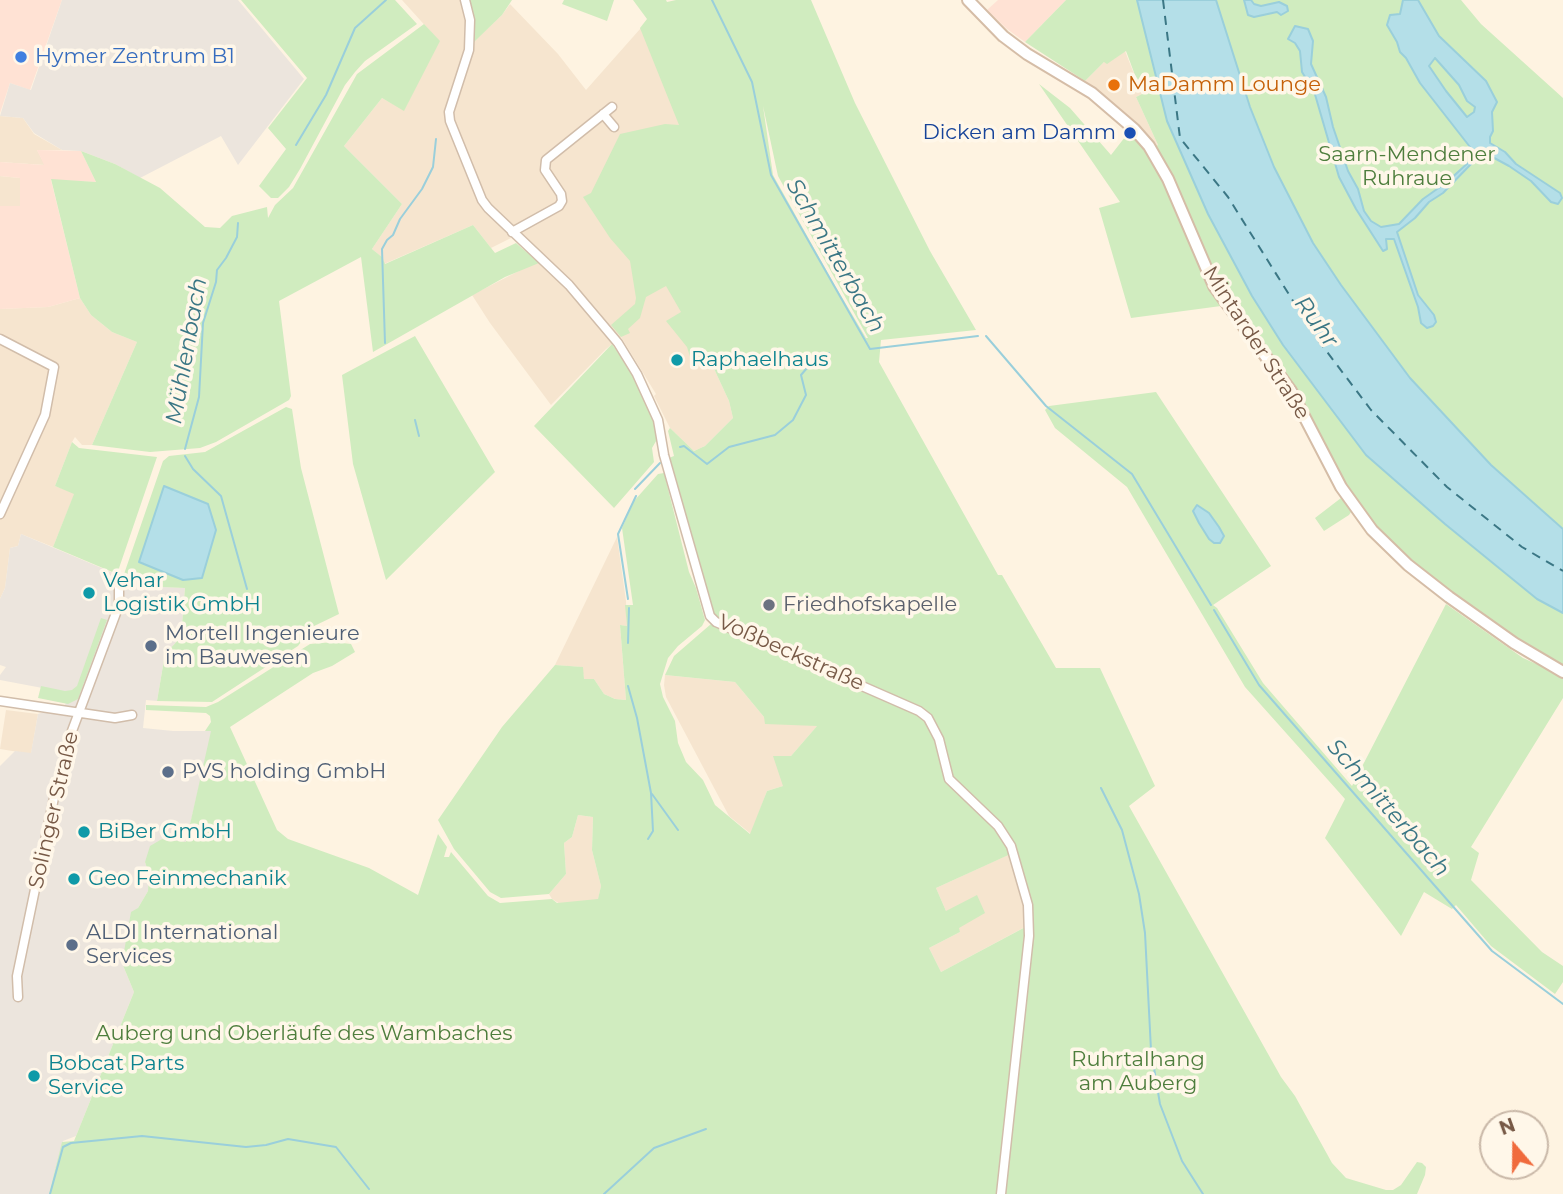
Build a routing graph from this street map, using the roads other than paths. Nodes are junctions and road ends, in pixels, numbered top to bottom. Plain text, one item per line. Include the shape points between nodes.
1 (465, 0) edge
2 (968, 0) edge
3 (612, 107) dead end
4 (603, 114) junction
5 (614, 127) dead end
6 (512, 232) junction
7 (0, 339) edge
8 (0, 514) edge
9 (120, 588) dead end
10 (1563, 672) edge
11 (0, 701) edge
12 (78, 713) junction
13 (132, 715) dead end
14 (19, 997) dead end
15 (1001, 1194) edge

1 - 6 street, Voßbeckstraße via 469,50 450,121 482,200
2 - 10 main road, Mintarder Straße via 1003,36 1091,93 1149,146 1214,286 1291,391 1341,487 1372,530 1449,597
3 - 4 street
4 - 5 street
4 - 6 street via 546,160 545,170 561,194 559,206
6 - 15 street, Voßbeckstraße via 569,285 618,343 637,374 658,420 710,616 919,711 939,739 949,779 998,826 1011,846 1028,905 1029,936
7 - 8 street via 54,367 45,415
9 - 12 street, Solinger Straße via 119,605
11 - 12 street
12 - 13 street via 115,718
12 - 14 street, Solinger Straße via 49,819 17,976

